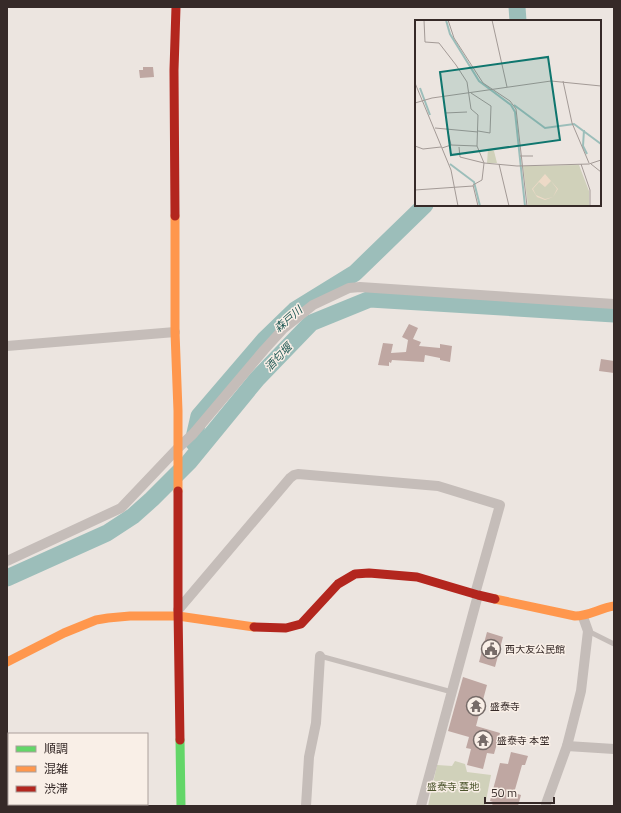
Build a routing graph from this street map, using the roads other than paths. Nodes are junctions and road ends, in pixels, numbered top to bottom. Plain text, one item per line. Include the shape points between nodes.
1 (176, 7) edge
2 (614, 304) edge
3 (175, 332) junction
4 (7, 346) edge
5 (178, 448) junction
6 (7, 561) edge
7 (476, 594) junction
8 (614, 606) edge
9 (178, 613) junction
10 (583, 617) junction
11 (588, 631) junction
12 (614, 644) edge
13 (320, 656) joint
14 (7, 662) edge
15 (452, 692) junction
16 (567, 746) junction
17 (614, 749) edge
18 (544, 805) edge
19 (181, 806) edge
20 (306, 806) edge
21 (421, 806) edge

1 - 3 street
2 - 5 street via 349,288 313,305 284,328
3 - 4 street
3 - 5 street
5 - 6 street via 121,508
5 - 9 street
7 - 9 street via 418,576 369,573 355,574 338,584 301,624 286,628 258,628
7 - 9 street via 500,505 438,486 298,474 290,478
7 - 10 street
7 - 15 street
8 - 10 street
9 - 14 street via 96,620
9 - 19 street
10 - 11 street
11 - 12 lane
11 - 16 street via 581,691
13 - 15 lane
13 - 20 street via 316,723 309,757
15 - 21 street
16 - 17 street
16 - 18 street

